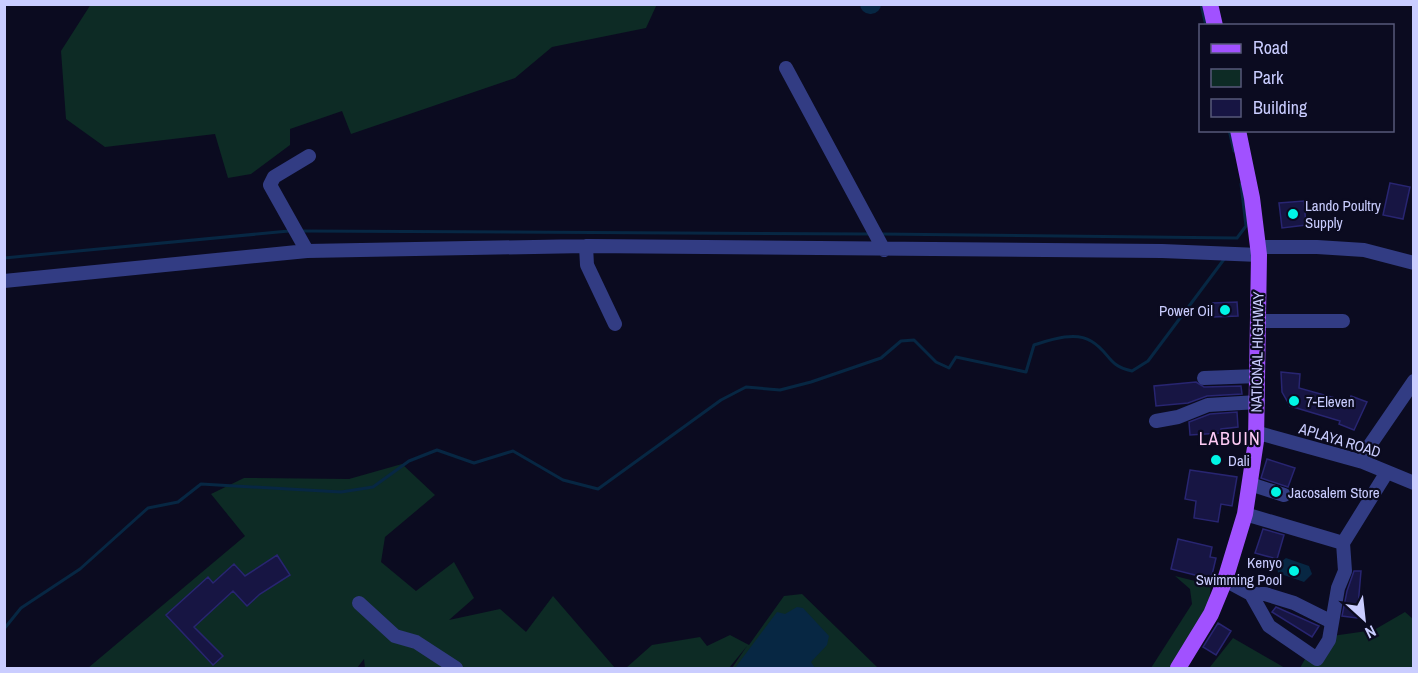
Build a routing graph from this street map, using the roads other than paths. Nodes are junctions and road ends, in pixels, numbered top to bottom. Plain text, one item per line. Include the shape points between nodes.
1 (1210, 4) edge
2 (1215, 24) edge
3 (786, 68) dead end
4 (1238, 132) edge
5 (309, 156) dead end
6 (302, 243) junction
7 (586, 246) junction
8 (884, 250) junction
9 (1258, 251) junction
10 (1413, 264) edge
11 (4, 281) edge
12 (1258, 321) junction
13 (1343, 321) dead end
14 (615, 324) dead end
15 (1258, 376) junction
16 (1204, 378) dead end
17 (1413, 381) edge
18 (1258, 402) junction
19 (1156, 421) dead end
20 (1255, 432) junction
21 (1363, 462) junction
22 (1387, 472) junction
23 (1413, 483) edge
24 (1250, 484) junction
25 (1284, 495) dead end
26 (1245, 514) junction
27 (1343, 543) junction
28 (1225, 580) junction
29 (1251, 594) junction
30 (359, 603) dead end
31 (1332, 622) junction
32 (456, 669) edge
33 (1178, 669) edge

1 - 2 main road
3 - 8 street
4 - 9 main road, NATIONAL HIGHWAY
5 - 6 street via 274,177 270,185
6 - 7 street
6 - 11 street
7 - 8 street
7 - 14 street via 587,265
8 - 9 street
9 - 10 street via 1364,250
9 - 12 main road, NATIONAL HIGHWAY
12 - 13 street
12 - 15 main road, NATIONAL HIGHWAY
15 - 16 street
15 - 18 main road, NATIONAL HIGHWAY
17 - 21 street
18 - 19 street via 1208,405
18 - 20 main road, NATIONAL HIGHWAY
20 - 21 street, APLAYA ROAD
20 - 24 main road, NATIONAL HIGHWAY
21 - 22 street, APLAYA ROAD
22 - 23 street, APLAYA ROAD
22 - 27 street
24 - 25 street
24 - 26 main road, NATIONAL HIGHWAY
26 - 27 street
26 - 28 main road, NATIONAL HIGHWAY
27 - 31 street via 1345,571
28 - 29 street
28 - 33 main road, NATIONAL HIGHWAY via 1211,614
29 - 31 street via 1293,603
29 - 31 street via 1269,626 1317,660 1329,640
30 - 32 street via 395,636 416,642

